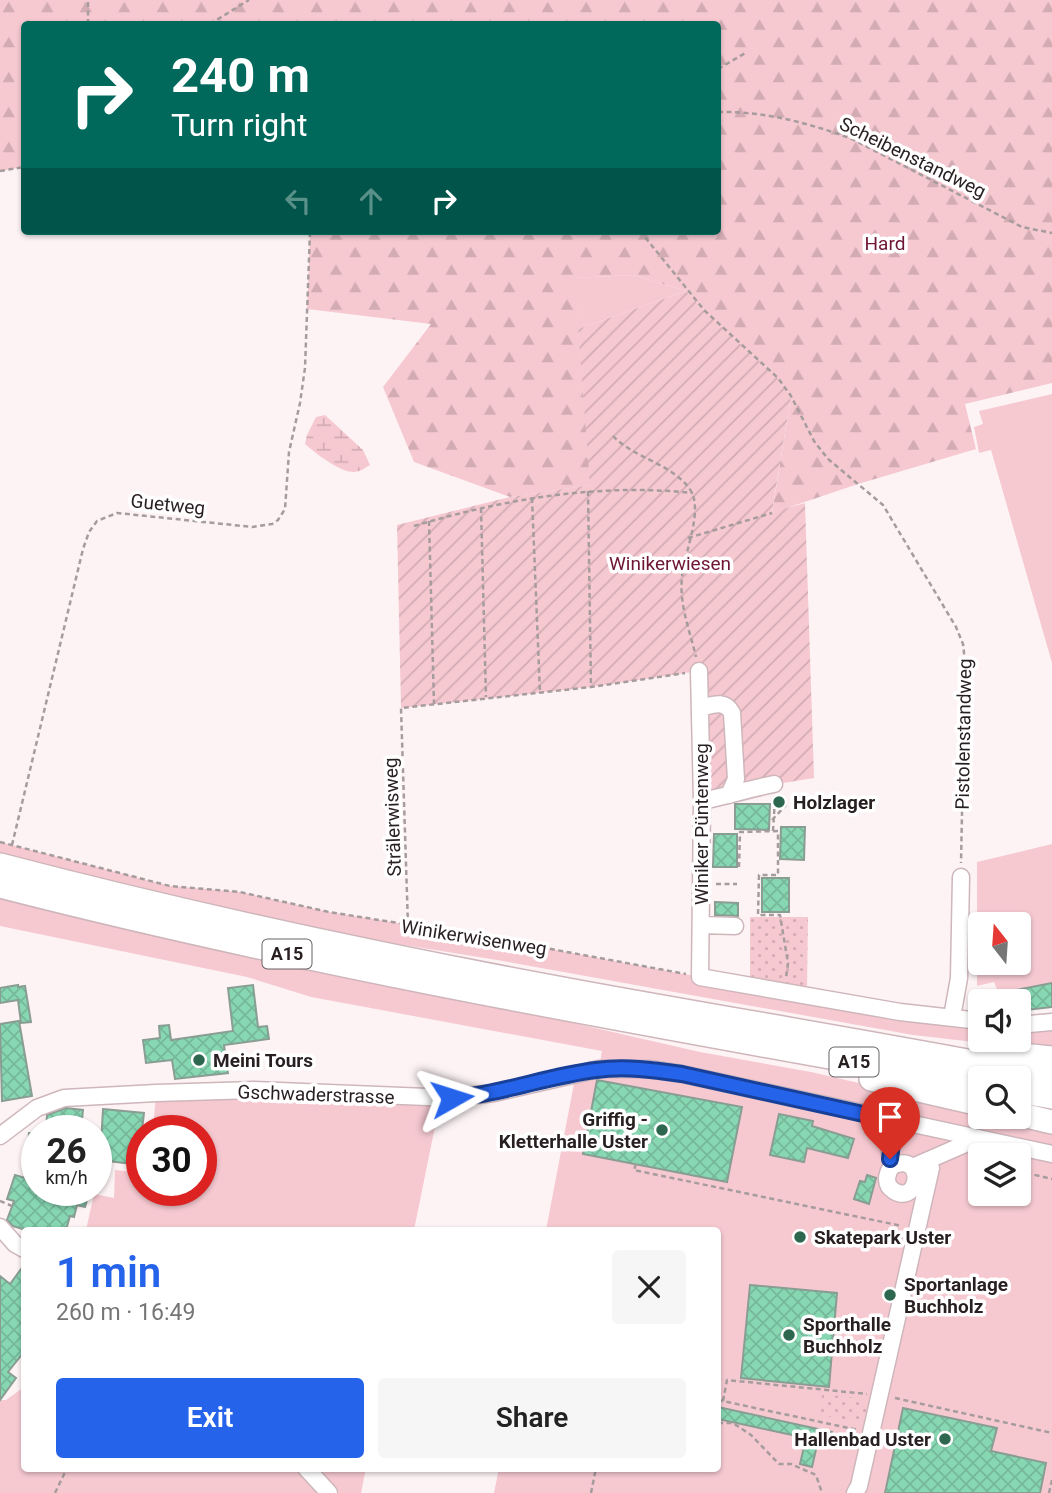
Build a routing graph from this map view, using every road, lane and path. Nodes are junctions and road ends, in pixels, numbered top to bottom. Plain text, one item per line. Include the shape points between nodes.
1 (88, 0) edge
2 (249, 0) edge
3 (88, 21) edge
4 (215, 21) edge
5 (747, 52) dead end
6 (721, 67) edge
7 (721, 112) edge
8 (21, 168) edge
9 (0, 171) edge
10 (1052, 233) edge
11 (310, 235) edge
12 (643, 235) edge
13 (613, 436) dead end
14 (588, 491) junction
15 (693, 493) junction
16 (532, 498) junction
17 (481, 508) junction
18 (772, 513) dead end
19 (429, 522) junction
20 (414, 526) dead end
21 (688, 538) junction
22 (699, 671) junction
23 (591, 687) junction
24 (540, 692) junction
25 (486, 698) junction
26 (434, 704) junction
27 (700, 708) junction
28 (774, 784) joint
29 (729, 795) junction
30 (702, 801) junction
31 (786, 805) dead end
32 (772, 820) junction
33 (772, 831) junction
34 (0, 842) edge
35 (12, 845) junction
36 (0, 865) edge
37 (739, 867) dead end
38 (961, 877) joint
39 (701, 883) junction
40 (737, 884) dead end
41 (0, 886) edge
42 (701, 925) junction
43 (408, 926) junction
44 (735, 926) dead end
45 (700, 977) junction
46 (784, 992) junction
47 (952, 1017) junction
48 (968, 1019) edge
49 (1052, 1022) edge
50 (1031, 1024) edge
51 (816, 1033) junction
52 (729, 1040) junction
53 (1052, 1058) edge
54 (1052, 1077) edge
55 (968, 1082) edge
56 (1031, 1093) edge
57 (1052, 1097) edge
58 (968, 1101) edge
59 (1031, 1117) edge
60 (895, 1121) junction
61 (1052, 1122) edge
62 (0, 1136) edge
63 (979, 1138) junction
64 (1052, 1154) edge
65 (636, 1164) dead end
66 (892, 1166) junction
67 (1031, 1174) edge
68 (922, 1175) junction
69 (1052, 1179) edge
70 (0, 1201) edge
71 (12, 1206) dead end
72 (0, 1227) edge
73 (917, 1229) junction
74 (21, 1247) edge
75 (721, 1401) edge
76 (721, 1423) edge
77 (871, 1432) junction
78 (64, 1472) edge
79 (310, 1472) edge
80 (595, 1472) edge
81 (1052, 1480) edge
82 (55, 1493) edge
83 (329, 1493) edge
84 (591, 1493) edge
85 (822, 1493) edge
86 (855, 1493) edge
87 (1049, 1493) edge

1 - 3 path
2 - 4 path
5 - 6 path
7 - 10 path, Scheibenstandweg via 763,114 825,129 1022,227
8 - 9 path
11 - 35 path, Guetweg via 305,368 289,453 285,509 278,520 264,527 125,513 103,518 92,527
12 - 38 path, Pistolenstandweg via 704,310 778,378 828,459 891,516 956,626 965,662
13 - 15 path via 680,478
14 - 15 path
14 - 16 path
14 - 23 path
15 - 21 path via 696,505
16 - 17 path
16 - 24 path
17 - 19 path
17 - 25 path
18 - 21 path
19 - 20 path
19 - 26 path
21 - 22 path via 682,592
22 - 23 path
22 - 27 street, Winiker Püntenweg
23 - 24 path
24 - 25 path
25 - 26 path
26 - 43 path, Strälerwisweg via 401,708
27 - 29 street via 722,704 732,713 736,779
27 - 30 street, Winiker Püntenweg
28 - 29 street
28 - 32 path
29 - 30 street
30 - 39 street, Winiker Püntenweg
31 - 32 path
32 - 33 path
33 - 37 path via 740,832
33 - 46 path via 778,831 778,875 760,875 758,915 780,915 788,964
34 - 35 path, Winikerwisenweg
35 - 43 path, Winikerwisenweg via 170,886 240,892
36 - 51 highway, A15 via 269,930
38 - 47 street via 959,978
39 - 40 path
39 - 42 street, Winiker Püntenweg
41 - 52 highway, A15 via 277,952
42 - 44 street
42 - 45 street, Winiker Püntenweg
43 - 45 path, Winikerwisenweg
45 - 46 street
46 - 47 street
47 - 48 street
49 - 50 street
51 - 53 highway via 851,1033
51 - 54 highway, A15
52 - 55 highway, A15
52 - 58 highway via 745,1053
56 - 57 highway
59 - 61 highway
60 - 62 street, Gschwaderstrasse via 682,1074 624,1068 452,1098 254,1090 65,1098 37,1108
60 - 63 street, Gschwaderstrasse
60 - 66 street
63 - 64 street, Gschwaderstrasse
63 - 68 street
65 - 73 path via 634,1170
66 - 68 street via 902,1163
66 - 68 street via 887,1180 896,1192 906,1192
67 - 69 path
68 - 73 street
70 - 71 path
72 - 74 street
73 - 77 street
75 - 77 path
76 - 85 path via 733,1423 751,1435 779,1464 816,1475
77 - 86 street
78 - 82 path
79 - 83 street
80 - 84 path
81 - 87 path

